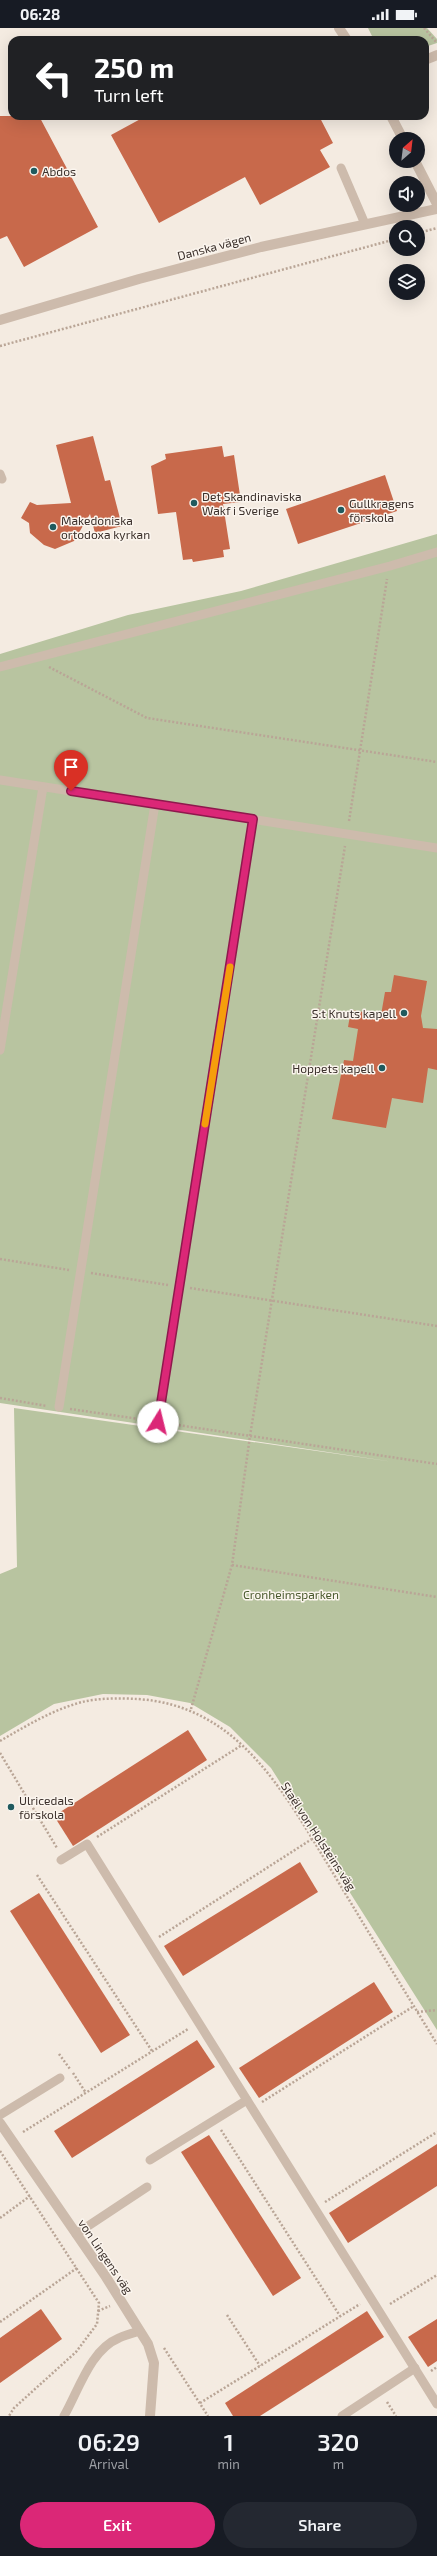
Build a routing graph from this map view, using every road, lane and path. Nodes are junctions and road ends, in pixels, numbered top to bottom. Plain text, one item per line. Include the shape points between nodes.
1 (424, 28) edge
2 (437, 44) edge
3 (393, 120) edge
4 (399, 132) edge
5 (341, 168) dead end
6 (419, 168) edge
7 (437, 204) edge
8 (437, 209) edge
9 (365, 224) junction
10 (437, 228) edge
11 (425, 231) edge
12 (389, 241) edge
13 (0, 320) edge
14 (0, 346) edge
15 (437, 552) edge
16 (390, 566) junction
17 (33, 659) junction
18 (0, 667) edge
19 (360, 751) junction
20 (437, 762) edge
21 (0, 780) edge
22 (43, 787) junction
23 (155, 804) junction
24 (253, 819) junction
25 (347, 834) junction
26 (437, 848) edge
27 (0, 1050) edge
28 (0, 1259) edge
29 (80, 1271) junction
30 (180, 1287) junction
31 (272, 1301) junction
32 (437, 1326) edge
33 (0, 1398) edge
34 (59, 1407) junction
35 (158, 1422) junction
36 (250, 1436) junction
37 (437, 1464) edge
38 (232, 1565) junction
39 (437, 1597) edge
40 (191, 1709) junction
41 (0, 1741) edge
42 (242, 1745) junction
43 (0, 1753) edge
44 (312, 1839) junction
45 (87, 1844) junction
46 (61, 1860) joint
47 (37, 1875) dead end
48 (149, 1943) junction
49 (414, 2006) junction
50 (437, 2010) edge
51 (417, 2012) junction
52 (198, 2022) junction
53 (437, 2044) edge
54 (152, 2051) junction
55 (60, 2078) dead end
56 (247, 2100) junction
57 (252, 2108) junction
58 (0, 2116) edge
59 (214, 2120) junction
60 (0, 2123) edge
61 (22, 2132) dead end
62 (437, 2132) edge
63 (0, 2151) edge
64 (1, 2156) edge
65 (150, 2160) dead end
66 (147, 2188) dead end
67 (30, 2196) junction
68 (315, 2208) junction
69 (0, 2218) edge
70 (76, 2234) junction
71 (77, 2268) junction
72 (437, 2275) edge
73 (370, 2297) junction
74 (379, 2311) junction
75 (227, 2315) dead end
76 (340, 2316) junction
77 (0, 2322) edge
78 (140, 2331) junction
79 (162, 2344) dead end
80 (260, 2366) junction
81 (415, 2368) junction
82 (380, 2391) junction
83 (200, 2402) junction
84 (437, 2404) edge
85 (9, 2416) edge
86 (64, 2416) edge
87 (150, 2416) edge
88 (208, 2416) edge
89 (342, 2416) edge
90 (396, 2416) edge

1 - 2 path
3 - 4 street
5 - 9 lane
6 - 7 street
8 - 9 street, Danska vägen
9 - 13 street, Danska vägen via 261,247
10 - 11 path
12 - 14 path
15 - 16 lane
16 - 17 lane
16 - 19 path
17 - 18 lane
17 - 19 path via 147,718
19 - 20 path
19 - 25 path
21 - 22 lane
22 - 23 lane
22 - 27 lane
23 - 24 lane
23 - 29 lane
24 - 25 lane
24 - 30 lane
25 - 26 lane
25 - 31 path
28 - 29 path
29 - 30 path
29 - 34 lane
30 - 31 path
30 - 35 lane
31 - 32 path
31 - 36 path
33 - 34 path
34 - 35 path
35 - 36 path
36 - 37 path
36 - 38 path
38 - 39 path
38 - 40 path
40 - 41 path, Staël von Holsteins väg via 156,1700 122,1698 83,1702 52,1712
40 - 42 path, Staël von Holsteins väg via 222,1727
42 - 44 path, Staël von Holsteins väg via 290,1803
42 - 45 path
43 - 46 path via 55,1843
44 - 48 path
44 - 49 path, Staël von Holsteins väg
45 - 46 lane
45 - 48 lane
47 - 54 path
48 - 52 lane
49 - 51 path, Staël von Holsteins väg
49 - 57 path
50 - 51 path
51 - 53 path, Staël von Holsteins väg
52 - 54 path
52 - 56 lane
54 - 61 path
55 - 58 lane
56 - 57 lane
56 - 59 lane
57 - 68 lane
59 - 65 lane
59 - 76 path
60 - 70 street, von Lingens väg
62 - 68 path
63 - 64 path
64 - 67 path
66 - 70 lane
67 - 69 path
67 - 71 path
68 - 73 lane
70 - 78 street, von Lingens väg
71 - 77 path
71 - 85 path via 99,2303 97,2324 76,2352 14,2408
72 - 74 path
73 - 74 lane
73 - 76 path
74 - 81 lane
75 - 80 path
76 - 80 path
78 - 86 lane via 118,2338 104,2348 91,2364
78 - 87 street, von Lingens väg via 148,2344 154,2363
79 - 83 path
80 - 83 path
81 - 82 lane
81 - 84 lane
82 - 89 lane
82 - 90 path
83 - 88 path

